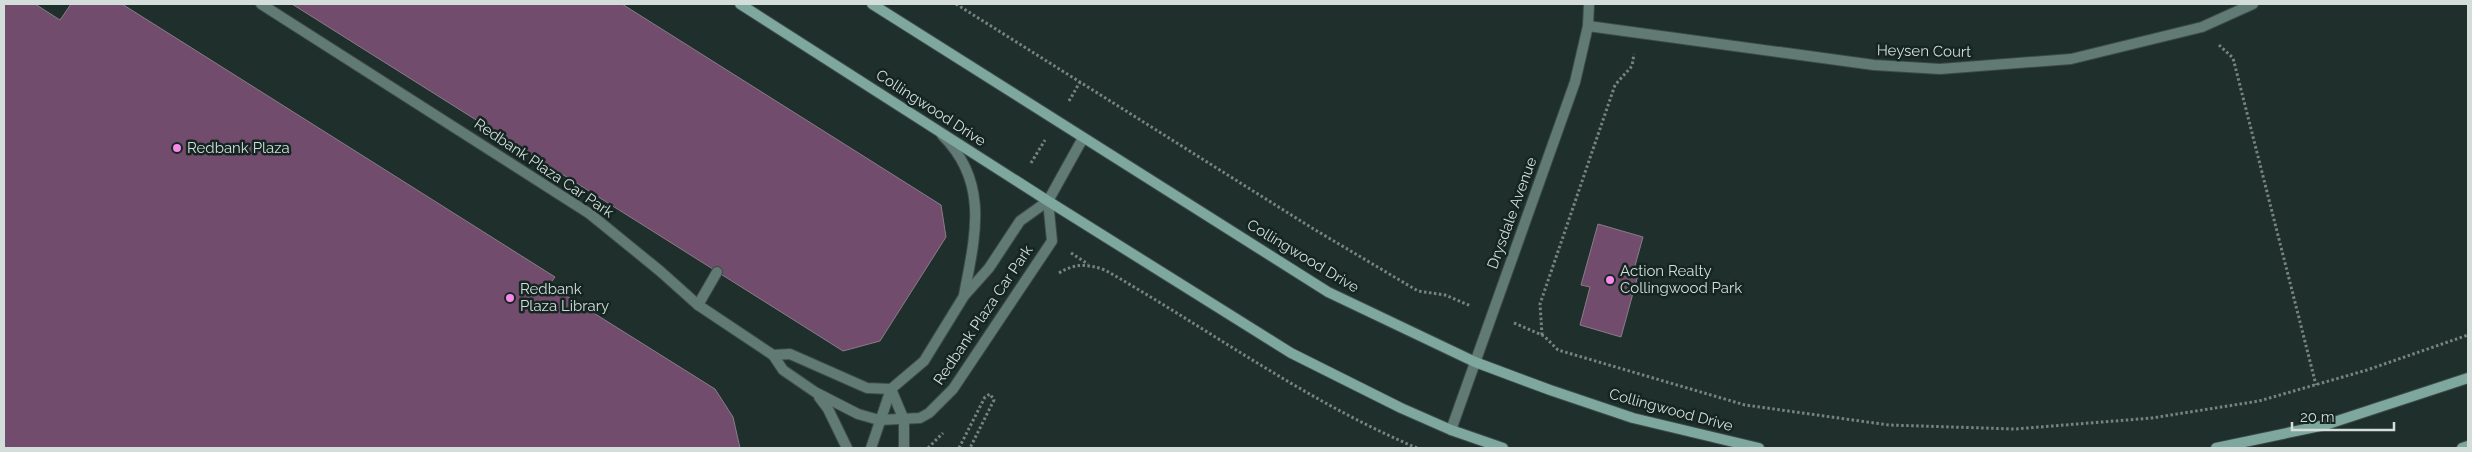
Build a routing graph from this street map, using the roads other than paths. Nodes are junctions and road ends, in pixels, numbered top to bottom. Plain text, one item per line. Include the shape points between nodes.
1 (261, 4) edge
2 (740, 4) edge
3 (872, 4) edge
4 (1589, 4) edge
5 (2252, 4) edge
6 (1588, 26) junction
7 (934, 128) junction
8 (1083, 138) junction
9 (1048, 201) junction
10 (717, 272) dead end
11 (964, 296) junction
12 (698, 305) junction
13 (773, 355) junction
14 (1475, 362) junction
15 (2468, 378) edge
16 (891, 389) junction
17 (815, 392) junction
18 (879, 420) junction
19 (904, 420) junction
20 (1451, 430) junction
21 (2468, 446) edge
22 (847, 448) edge
23 (871, 448) edge
24 (904, 448) edge
25 (1502, 448) edge
26 (1759, 448) edge
27 (2216, 448) edge
28 (2462, 448) edge

1 - 12 street, Redbank Plaza Car Park via 590,214
2 - 7 main road, Collingwood Drive
3 - 8 main road, Collingwood Drive
4 - 6 street, Drysdale Avenue
5 - 6 street, Heysen Court via 2202,27 2071,59 1940,69 1874,65
6 - 14 street, Drysdale Avenue via 1575,82
7 - 9 main road, Collingwood Drive
7 - 11 street via 950,143 962,162 975,198 977,226
8 - 9 street
8 - 14 main road, Collingwood Drive via 1328,292
9 - 11 street via 1020,221 990,268
9 - 19 street, Redbank Plaza Car Park via 1052,240 970,365 953,389 928,414
9 - 20 main road, Collingwood Drive via 1291,353
10 - 12 street
11 - 16 street via 924,361
12 - 13 street, Redbank Plaza Car Park
13 - 16 street via 790,354 867,388
13 - 17 street, Redbank Plaza Car Park via 783,370
14 - 20 street, Drysdale Avenue
14 - 26 main road, Collingwood Drive via 1633,418
15 - 27 main road via 2325,426
16 - 18 street
16 - 19 street
17 - 18 street, Redbank Plaza Car Park via 849,410
17 - 22 street via 828,409
18 - 19 street, Redbank Plaza Car Park
18 - 23 street
19 - 24 street
20 - 25 main road, Collingwood Drive
21 - 28 main road

